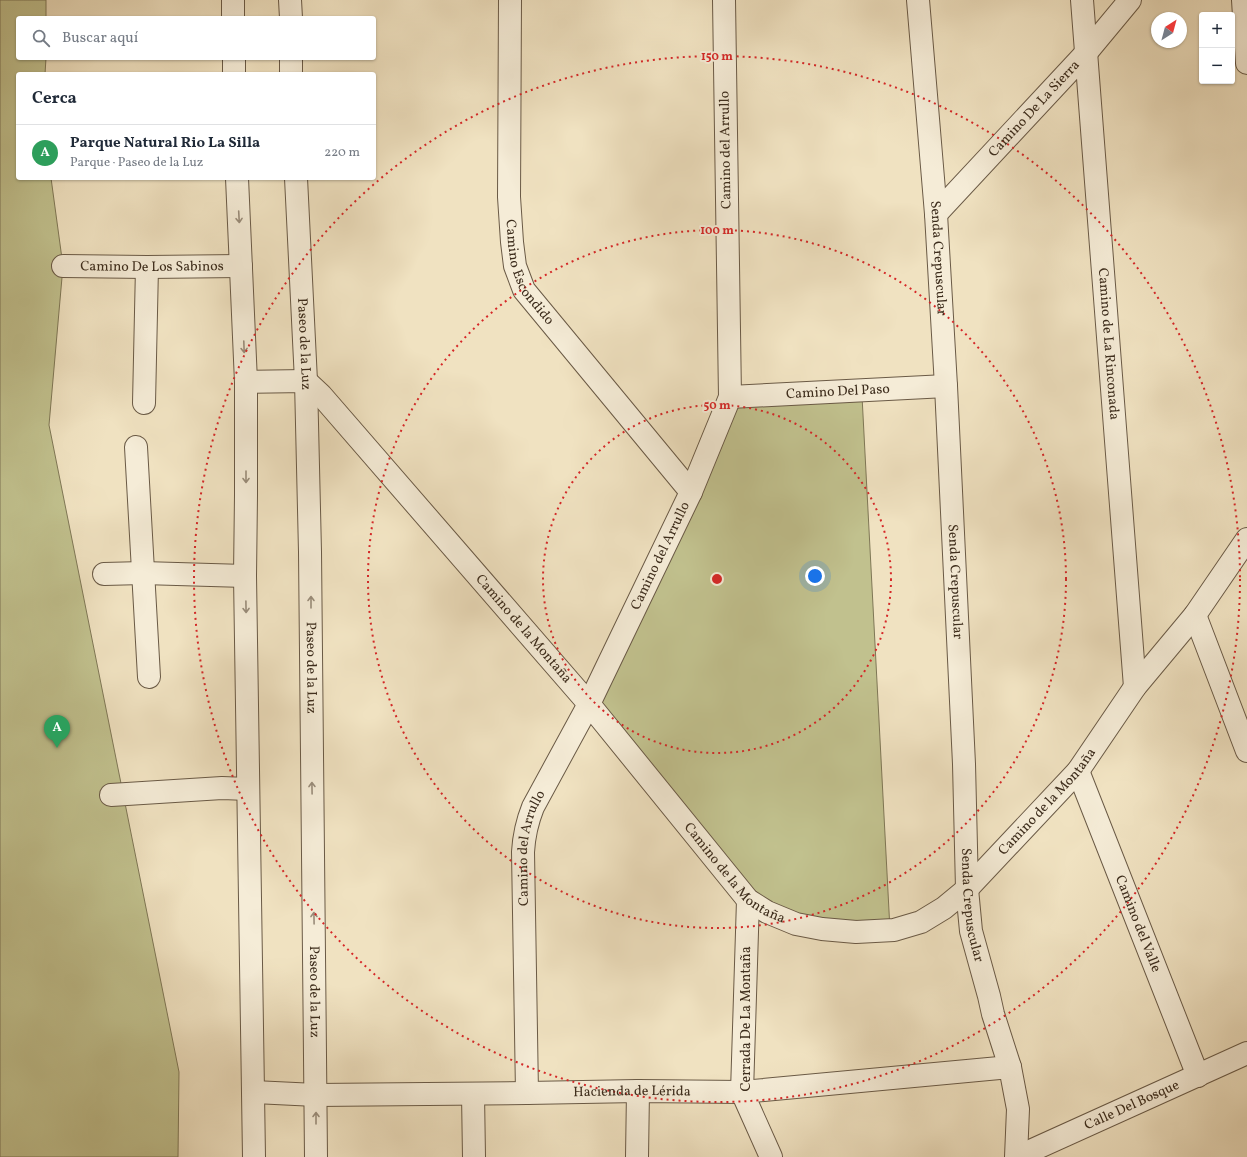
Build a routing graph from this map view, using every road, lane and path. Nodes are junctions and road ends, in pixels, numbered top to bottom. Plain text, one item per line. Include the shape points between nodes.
1 (233, 0) edge
2 (290, 0) edge
3 (510, 0) edge
4 (724, 0) edge
5 (918, 0) edge
6 (1082, 0) edge
7 (1130, 0) edge
8 (1243, 0) edge
9 (233, 16) edge
10 (291, 16) edge
11 (1086, 53) junction
12 (234, 60) edge
13 (291, 60) edge
14 (1247, 64) edge
15 (234, 72) edge
16 (291, 72) edge
17 (237, 180) edge
18 (296, 180) edge
19 (936, 214) junction
20 (63, 266) dead end
21 (241, 266) junction
22 (147, 268) junction
23 (246, 382) junction
24 (306, 382) junction
25 (946, 386) junction
26 (730, 397) junction
27 (144, 403) dead end
28 (136, 447) dead end
29 (691, 492) junction
30 (1247, 539) edge
31 (143, 573) junction
32 (104, 574) dead end
33 (245, 576) junction
34 (1195, 615) junction
35 (149, 677) dead end
36 (1135, 687) junction
37 (589, 704) junction
38 (1247, 751) edge
39 (1078, 771) junction
40 (248, 789) junction
41 (111, 795) dead end
42 (967, 888) junction
43 (748, 900) junction
44 (1247, 1053) edge
45 (1010, 1067) junction
46 (1198, 1076) junction
47 (638, 1091) junction
48 (253, 1092) junction
49 (742, 1092) junction
50 (527, 1093) junction
51 (473, 1094) junction
52 (316, 1095) junction
53 (254, 1157) edge
54 (316, 1157) edge
55 (474, 1157) edge
56 (637, 1157) edge
57 (771, 1157) edge
58 (1016, 1157) edge

1 - 9 street
2 - 10 street
3 - 29 street, Camino Escondido via 509,197 515,266 524,290
4 - 26 street, Camino del Arrullo
5 - 19 street, Senda Crepuscular
6 - 11 street, Camino de La Rinconada
7 - 11 street, Camino De La Sierra
8 - 14 street
11 - 19 street, Camino De La Sierra
11 - 36 street, Camino de La Rinconada
12 - 15 street
13 - 16 street
17 -> 21 street
18 - 24 street, Paseo de la Luz
19 - 25 street, Senda Crepuscular
20 - 22 street, Camino De Los Sabinos
21 - 22 street, Camino De Los Sabinos
21 -> 23 street
22 - 27 street
23 - 24 street
23 -> 33 street
24 - 37 street, Camino de la Montaña via 321,395
52 -> 24 street, Paseo de la Luz
25 - 26 street, Camino Del Paso
25 - 42 street, Senda Crepuscular via 964,764
26 - 29 street, Camino del Arrullo
28 - 31 street
29 - 37 street, Camino del Arrullo
30 - 34 street, Camino de la Montaña
31 - 32 street
31 - 33 street
31 - 35 street
33 -> 40 street
34 - 36 street, Camino de la Montaña
34 - 38 street
36 - 39 street, Camino de la Montaña
37 - 43 street, Camino de la Montaña
37 - 50 street, Camino del Arrullo via 533,807 524,836
39 - 42 street, Camino de la Montaña
39 - 46 street, Camino del Valle
40 - 41 street via 222,788
40 - 48 street
42 - 43 street, Camino de la Montaña via 944,908 921,922 894,930 856,932 796,924 767,912
42 - 45 street, Senda Crepuscular via 971,932
43 - 49 street, Cerrada De La Montaña
44 - 46 street, Calle Del Bosque
45 - 49 street, Hacienda de Lérida
45 - 58 street, Senda Crepuscular via 1018,1109
46 - 58 street, Calle Del Bosque
47 - 49 street, Hacienda de Lérida
47 - 50 street, Hacienda de Lérida
47 - 56 street
48 - 52 street, Hacienda de Lérida
48 - 53 street
49 - 57 street, Cerrada De La Montaña
50 - 51 street, Hacienda de Lérida
51 - 52 street, Hacienda de Lérida
51 - 55 street
54 -> 52 street, Paseo de la Luz

